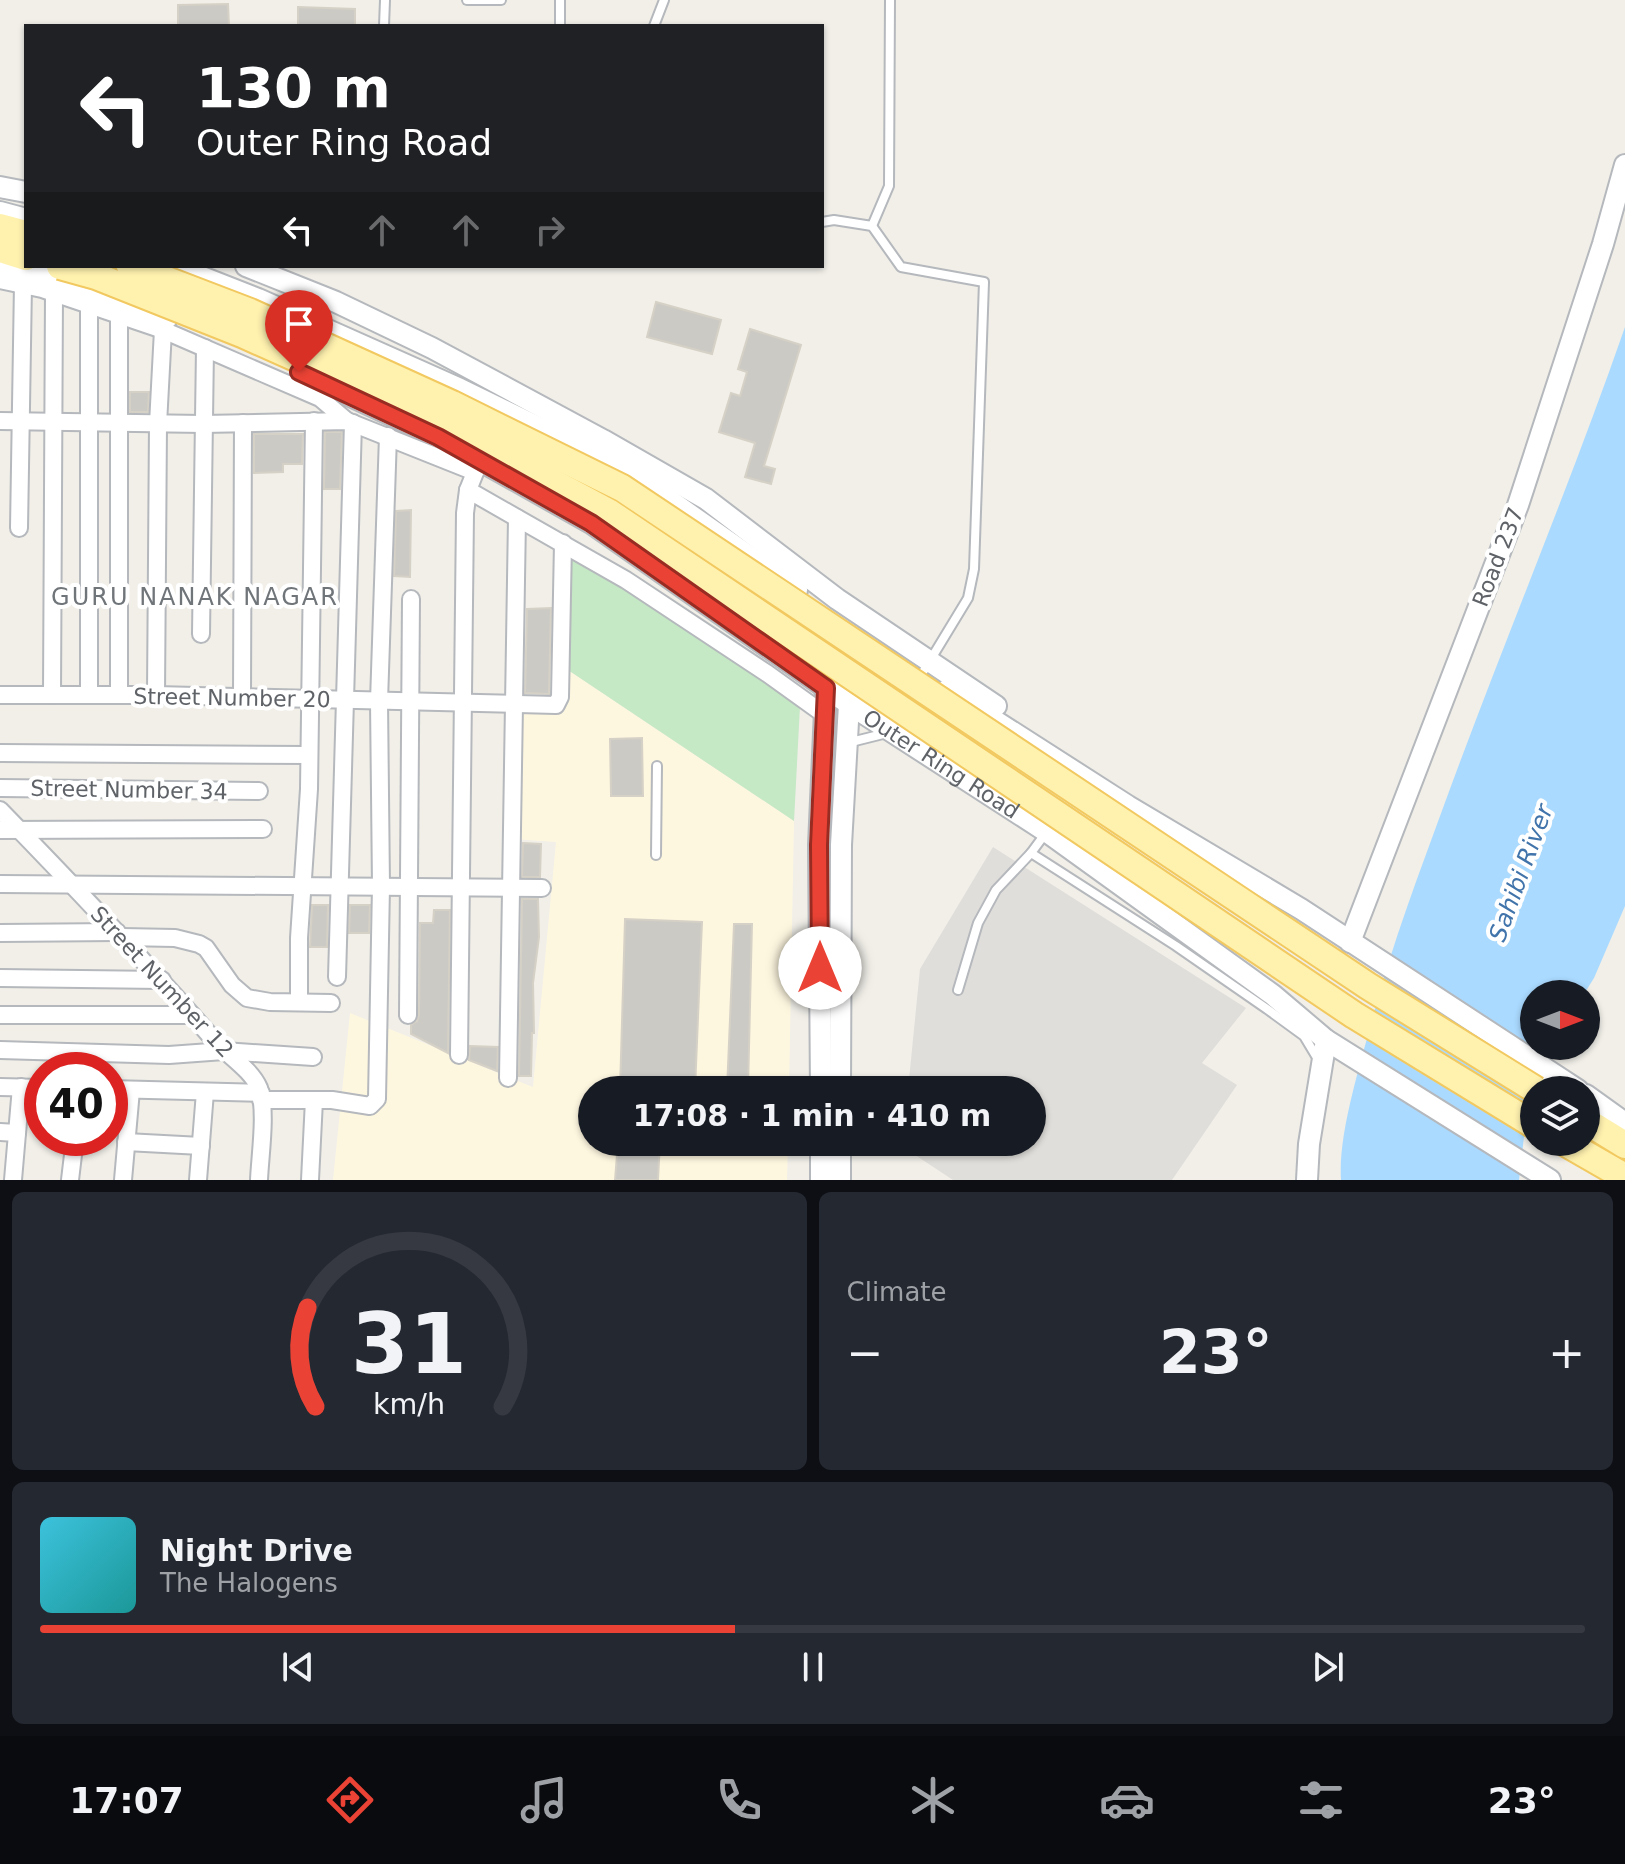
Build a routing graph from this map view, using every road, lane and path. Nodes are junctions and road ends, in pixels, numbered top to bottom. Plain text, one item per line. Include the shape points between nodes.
1 (385, 0) edge
2 (467, 0) edge
3 (501, 0) edge
4 (560, 0) edge
5 (664, 0) edge
6 (890, 0) edge
7 (384, 24) edge
8 (560, 24) edge
9 (655, 24) edge
10 (1625, 165) edge
11 (0, 187) edge
12 (24, 192) edge
13 (0, 212) edge
14 (24, 218) edge
15 (824, 222) edge
16 (872, 226) junction
17 (0, 227) edge
18 (24, 233) edge
19 (0, 249) edge
20 (24, 256) edge
21 (0, 265) edge
22 (67, 268) edge
23 (135, 268) edge
24 (179, 268) edge
25 (251, 268) edge
26 (0, 280) edge
27 (23, 284) junction
28 (54, 293) junction
29 (89, 304) junction
30 (119, 315) junction
31 (163, 330) junction
32 (205, 348) junction
33 (0, 421) edge
34 (20, 421) junction
35 (51, 421) junction
36 (87, 421) junction
37 (314, 421) junction
38 (350, 422) junction
39 (121, 423) junction
40 (243, 423) junction
41 (158, 424) junction
42 (203, 424) junction
43 (388, 436) junction
44 (478, 466) junction
45 (468, 490) junction
46 (517, 518) junction
47 (19, 528) dead end
48 (712, 530) junction
49 (563, 543) junction
50 (675, 582) junction
51 (411, 599) dead end
52 (201, 634) dead end
53 (926, 667) junction
54 (826, 688) junction
55 (0, 695) edge
56 (52, 695) junction
57 (89, 695) junction
58 (119, 695) junction
59 (156, 695) junction
60 (242, 697) junction
61 (310, 700) junction
62 (347, 701) junction
63 (379, 701) junction
64 (411, 702) junction
65 (463, 703) junction
66 (513, 704) junction
67 (849, 704) junction
68 (825, 715) junction
69 (999, 723) junction
70 (888, 729) junction
71 (847, 743) junction
72 (0, 753) edge
73 (309, 755) junction
74 (657, 766) dead end
75 (961, 776) junction
76 (1082, 777) junction
77 (0, 788) edge
78 (259, 791) dead end
79 (1068, 799) dead end
80 (1128, 806) junction
81 (0, 810) edge
82 (1061, 810) dead end
83 (263, 829) dead end
84 (0, 830) edge
85 (19, 830) junction
86 (1047, 832) junction
87 (819, 845) junction
88 (841, 845) junction
89 (1031, 853) junction
90 (656, 855) dead end
91 (0, 884) edge
92 (73, 884) junction
93 (302, 885) junction
94 (339, 886) junction
95 (381, 886) junction
96 (410, 886) junction
97 (460, 886) junction
98 (511, 887) junction
99 (542, 888) dead end
100 (0, 933) edge
101 (119, 935) junction
102 (1350, 942) junction
103 (337, 977) dead end
104 (0, 978) edge
105 (162, 980) junction
106 (958, 990) dead end
107 (299, 1002) junction
108 (331, 1003) dead end
109 (0, 1015) edge
110 (192, 1015) junction
111 (408, 1015) dead end
112 (1335, 1046) junction
113 (0, 1050) edge
114 (224, 1051) junction
115 (459, 1055) dead end
116 (313, 1057) dead end
117 (1323, 1069) junction
118 (821, 1076) edge
119 (840, 1076) edge
120 (1557, 1076) edge
121 (508, 1078) dead end
122 (1520, 1080) edge
123 (0, 1087) edge
124 (21, 1087) junction
125 (24, 1087) edge
126 (128, 1090) edge
127 (131, 1090) junction
128 (205, 1092) junction
129 (261, 1097) junction
130 (314, 1100) junction
131 (1600, 1105) edge
132 (1520, 1116) edge
133 (128, 1121) edge
134 (1625, 1123) edge
135 (1600, 1130) edge
136 (8, 1132) edge
137 (128, 1142) edge
138 (1625, 1145) edge
139 (201, 1146) junction
140 (73, 1156) edge
141 (125, 1156) edge
142 (1588, 1156) edge
143 (1625, 1177) edge
144 (9, 1178) edge
145 (70, 1180) edge
146 (123, 1180) edge
147 (198, 1180) edge
148 (259, 1180) edge
149 (310, 1180) edge
150 (1307, 1180) edge
151 (1550, 1180) edge

1 - 7 lane
2 - 3 lane
4 - 8 lane
5 - 9 lane
6 - 16 lane via 889,186
10 - 102 street, Road 237 via 1518,505
11 - 12 street
13 - 14 street
15 - 16 lane
16 - 53 lane via 901,267 984,282 974,569 968,598
17 - 18 main road
19 - 20 main road
21 - 44 street, Outer Ring Road via 143,309 274,360 438,437
22 - 132 main road, Outer Ring Road, bridge via 242,334 415,411 610,513 1354,1015
23 - 122 main road, bridge via 250,312 622,488 1368,986
24 - 48 street via 460,389 628,471
25 - 53 street via 432,348 706,499
26 - 27 street
27 - 28 street
27 - 34 street
28 - 29 street
28 - 35 street
29 - 30 street
29 - 36 street
30 - 31 street
30 - 39 street
31 - 32 street
31 - 41 street
32 - 38 street via 320,398
32 - 42 street
33 - 34 street
34 - 35 street
34 - 47 street
35 - 36 street
35 - 56 street
36 - 39 street
36 - 57 street
37 - 38 street
37 - 40 street
37 - 61 street
38 - 43 street
38 - 62 street
39 - 41 street
39 - 58 street
40 - 42 street
40 - 60 street
41 - 42 street
41 - 59 street
42 - 52 street
43 - 44 street
43 - 63 street
44 - 45 street
44 - 50 street, Outer Ring Road via 591,523
45 - 46 street
45 - 65 street
46 - 49 street
46 - 66 street
48 - 50 street
48 - 53 street via 844,623
49 - 66 street, Street Number 20 via 559,703
49 - 68 street
50 - 54 street, Outer Ring Road
51 - 64 street
53 - 69 street
53 - 70 lane
53 - 80 street via 1117,792
54 - 67 street, Outer Ring Road
54 - 68 street
55 - 56 street, Street Number 20
56 - 57 street, Street Number 20
57 - 58 street, Street Number 20
58 - 59 street, Street Number 20
59 - 60 street, Street Number 20
60 - 61 street, Street Number 20
61 - 62 street, Street Number 20
61 - 73 street
62 - 63 street, Street Number 20
62 - 94 street
63 - 64 street, Street Number 20
63 - 95 street
64 - 65 street, Street Number 20
64 - 96 street
65 - 66 street, Street Number 20
65 - 97 street
66 - 98 street
67 - 70 street, Outer Ring Road
67 - 71 street
68 - 87 street
69 - 75 street
69 - 76 street
70 - 71 lane
70 - 75 street, Outer Ring Road
71 - 88 street
72 - 73 street
73 - 93 street
74 - 90 lane
75 - 86 street, Outer Ring Road
76 - 79 lane
76 - 80 street
77 - 78 street, Street Number 34
80 - 102 street
81 - 85 street, Street Number 12
82 - 86 lane
83 - 85 street
84 - 85 street
85 - 92 street, Street Number 12
86 - 89 lane
86 - 112 street, Outer Ring Road
87 - 88 street
87 - 118 street
88 - 119 street
89 - 106 lane via 996,890 978,923
89 - 117 lane via 1292,1027 1304,1036
91 - 92 street
92 - 93 street
92 - 101 street, Street Number 12
93 - 94 street
93 - 107 street
94 - 95 street
94 - 103 street
95 - 96 street
95 - 130 street via 377,1099 370,1106
96 - 97 street
96 - 111 street
97 - 98 street
97 - 115 street
98 - 99 street
98 - 121 street
100 - 101 street
101 - 105 street, Street Number 12
101 - 107 street via 190,941 206,948 247,998
102 - 120 street
104 - 105 street
105 - 110 street, Street Number 12
107 - 108 street
109 - 110 street
110 - 114 street, Street Number 12
112 - 117 street
112 - 151 street, Outer Ring Road
113 - 114 street via 153,1055
114 - 116 street
114 - 129 street, Street Number 12 via 256,1083
117 - 150 street
123 - 124 street
124 - 125 street
124 - 136 street
126 - 127 street
127 - 128 street
127 - 133 street
128 - 129 street
128 - 139 street
129 - 130 street
129 - 148 street
130 - 149 street
131 - 134 street
135 - 138 main road
136 - 144 street
137 - 139 street
139 - 147 street
140 - 145 street
141 - 146 street
142 - 143 main road

